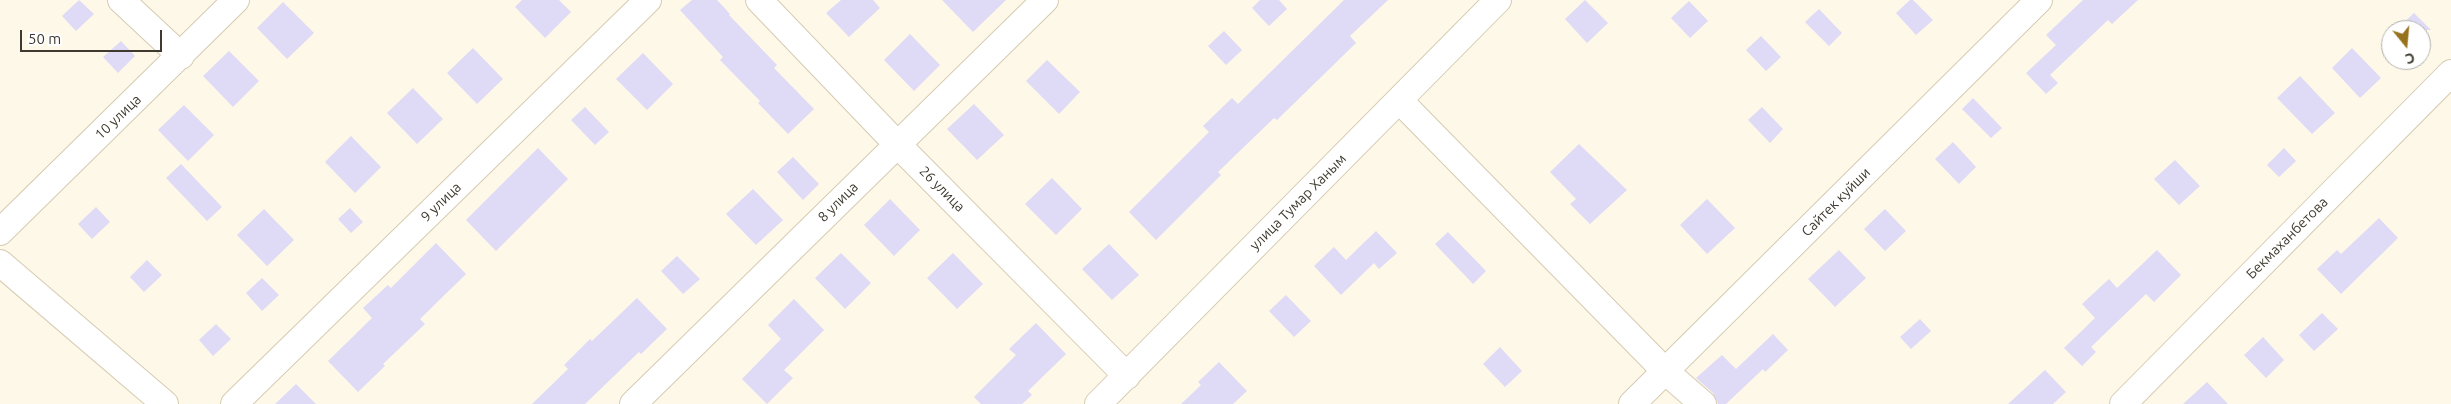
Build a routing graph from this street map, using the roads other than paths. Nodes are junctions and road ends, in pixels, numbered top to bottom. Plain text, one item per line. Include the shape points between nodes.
1 (121, 0) edge
2 (236, 0) edge
3 (648, 0) edge
4 (759, 0) edge
5 (1045, 0) edge
6 (1498, 0) edge
7 (2039, 0) edge
8 (181, 56) junction
9 (2451, 73) edge
10 (1399, 100) junction
11 (897, 144) junction
12 (0, 232) edge
13 (0, 263) edge
14 (1665, 371) junction
15 (1127, 376) junction
16 (165, 404) edge
17 (234, 404) edge
18 (633, 404) edge
19 (1098, 404) edge
20 (1632, 404) edge
21 (1703, 404) edge
22 (2122, 404) edge

1 - 8 street
2 - 8 street, 10 улица
3 - 17 street, 9 улица
4 - 11 street, 26 улица
5 - 11 street, 8 улица
6 - 10 street, улица Тумар Ханым
7 - 14 street, Сайтек куйши
8 - 12 street, 10 улица
9 - 22 street, Бекмаханбетова
10 - 14 street
10 - 15 street, улица Тумар Ханым
11 - 15 street, 26 улица
11 - 18 street, 8 улица
13 - 16 street
14 - 20 street, Сайтек куйши
14 - 21 street
15 - 19 street, улица Тумар Ханым

